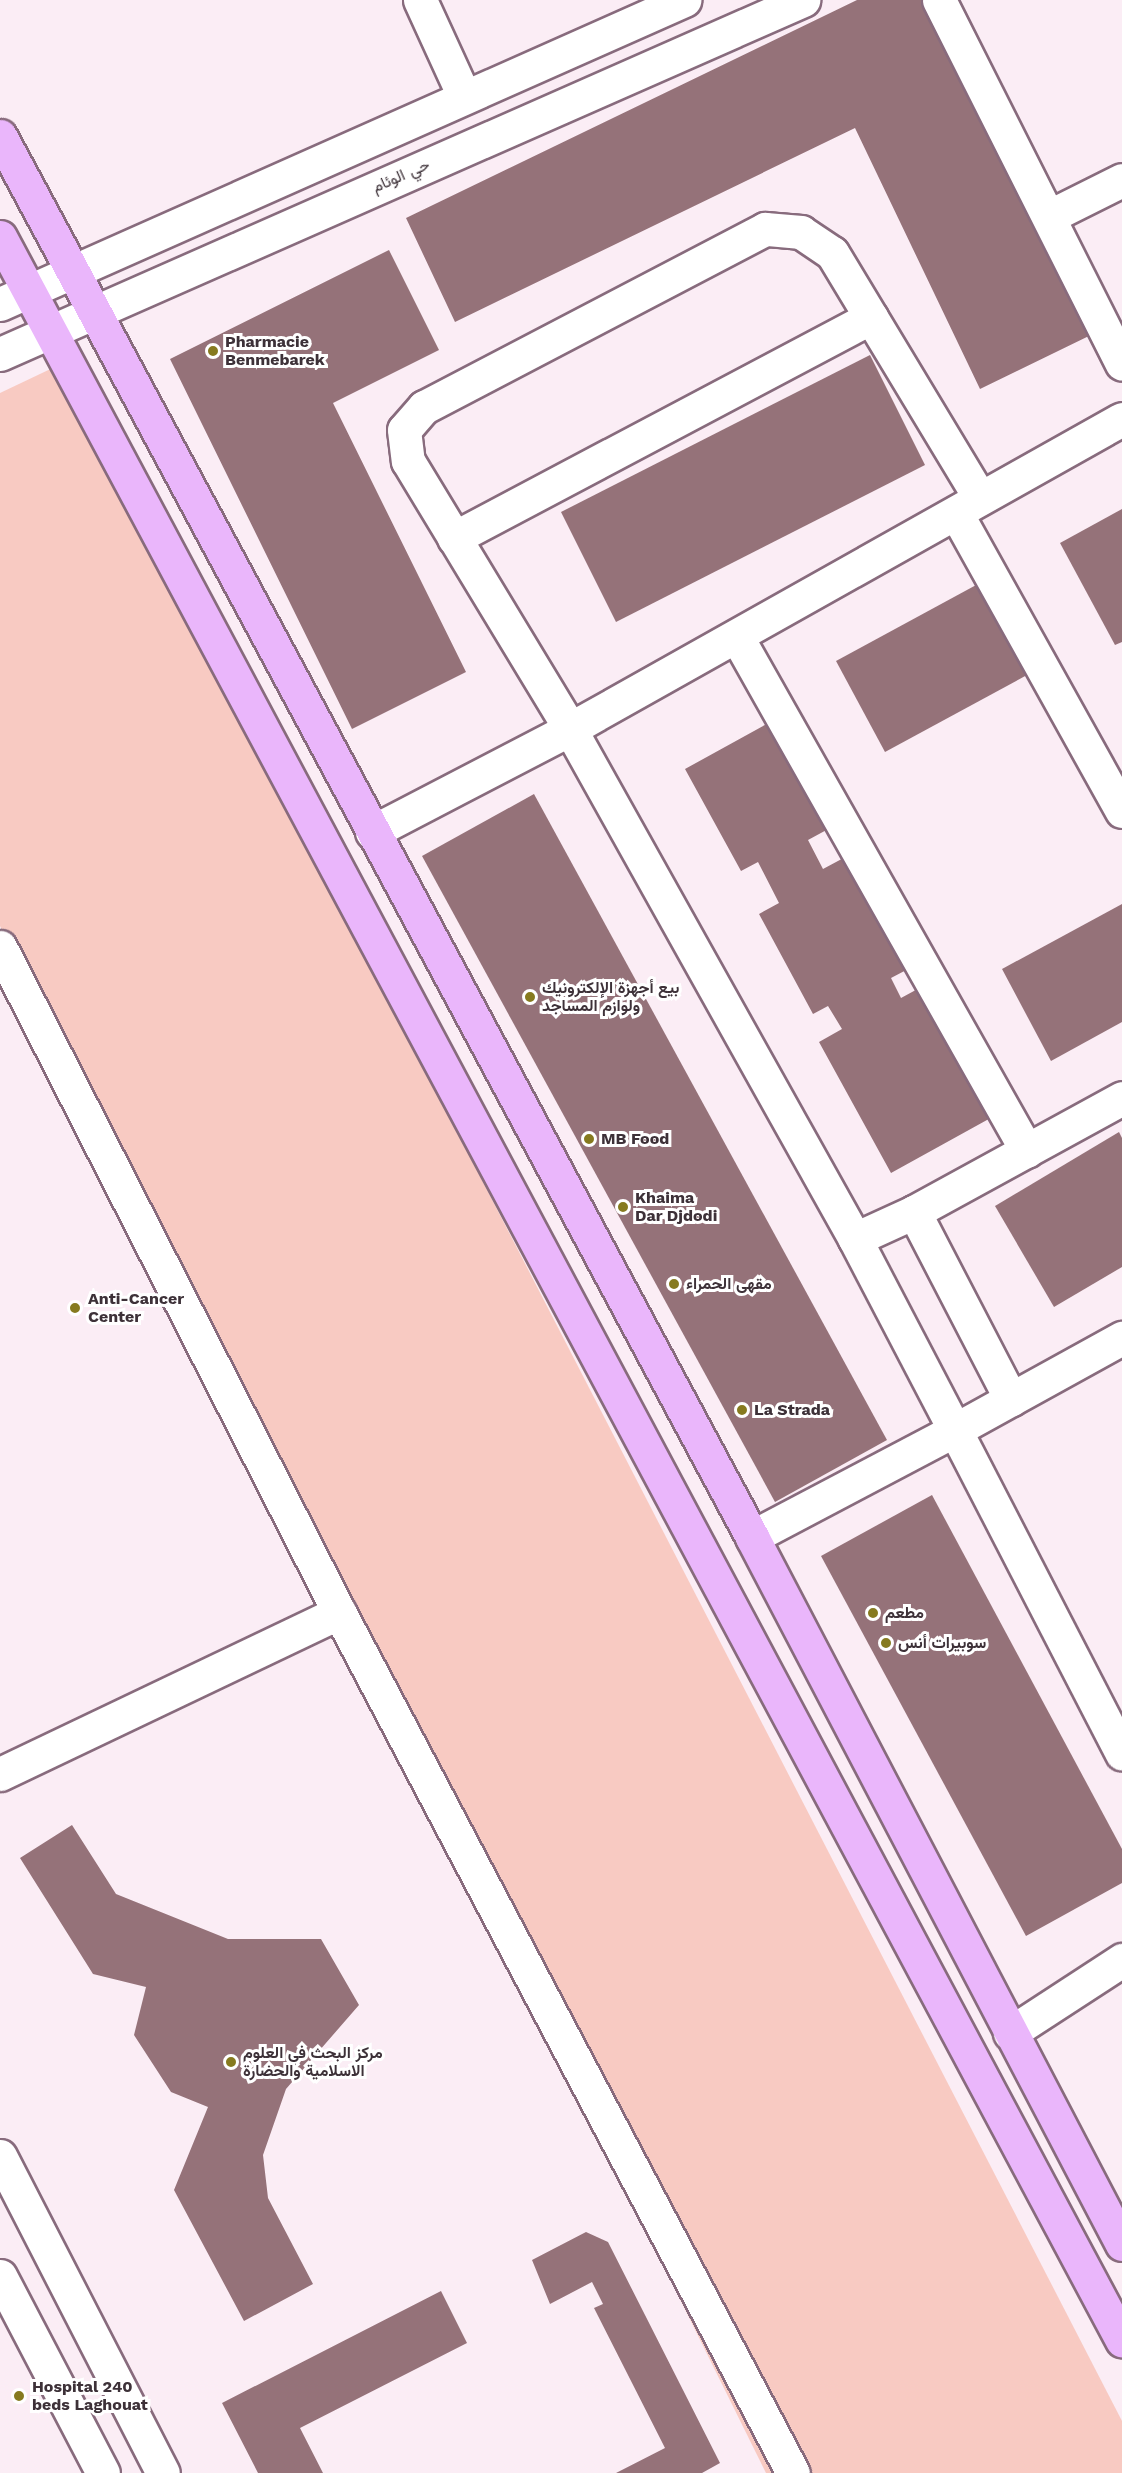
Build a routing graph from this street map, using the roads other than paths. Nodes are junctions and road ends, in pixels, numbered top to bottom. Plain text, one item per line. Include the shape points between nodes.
1 (420, 0) edge
2 (684, 0) edge
3 (802, 0) edge
4 (939, 0) edge
5 (464, 96) junction
6 (0, 136) edge
7 (1122, 180) edge
8 (1050, 216) junction
9 (0, 237) edge
10 (72, 269) junction
11 (14, 297) edge
12 (92, 311) junction
13 (871, 317) junction
14 (51, 332) junction
15 (0, 354) edge
16 (1122, 364) edge
17 (1122, 419) edge
18 (968, 506) junction
19 (454, 538) junction
20 (737, 637) junction
21 (570, 729) junction
22 (1122, 811) edge
23 (372, 832) junction
24 (0, 947) edge
25 (1122, 1098) edge
26 (1026, 1151) junction
27 (914, 1212) junction
28 (855, 1239) junction
29 (1122, 1338) edge
30 (1011, 1399) junction
31 (955, 1430) junction
32 (752, 1537) junction
33 (339, 1612) junction
34 (1122, 1753) edge
35 (0, 1774) edge
36 (1122, 1960) edge
37 (1010, 2033) junction
38 (0, 2156) edge
39 (1122, 2244) edge
40 (1, 2278) edge
41 (1122, 2340) edge
42 (103, 2473) edge
43 (163, 2473) edge
44 (793, 2473) edge

1 - 5 street
2 - 5 street
3 - 12 street, حي الوئام
4 - 8 street
5 - 10 street
6 - 10 main road
7 - 8 street
8 - 16 street
9 - 11 main road
10 - 11 street
10 - 12 main road
11 - 14 main road
12 - 14 street, حي الوئام
12 - 23 main road
13 - 18 street
13 - 19 street
13 - 19 street via 832,253 801,232 765,229 424,406 404,430 408,461
14 - 15 street, حي الوئام
14 - 41 main road
17 - 18 street
18 - 20 street
18 - 22 street
19 - 21 street
20 - 21 street
20 - 26 street
21 - 23 street
21 - 28 street
23 - 32 main road
24 - 33 street
25 - 26 street
26 - 27 street
27 - 28 street
27 - 30 street
28 - 31 street
29 - 30 street
30 - 31 street
31 - 32 street
31 - 34 street
32 - 37 main road
33 - 35 street
33 - 44 street
36 - 37 street
37 - 39 main road
38 - 43 street
40 - 42 street

